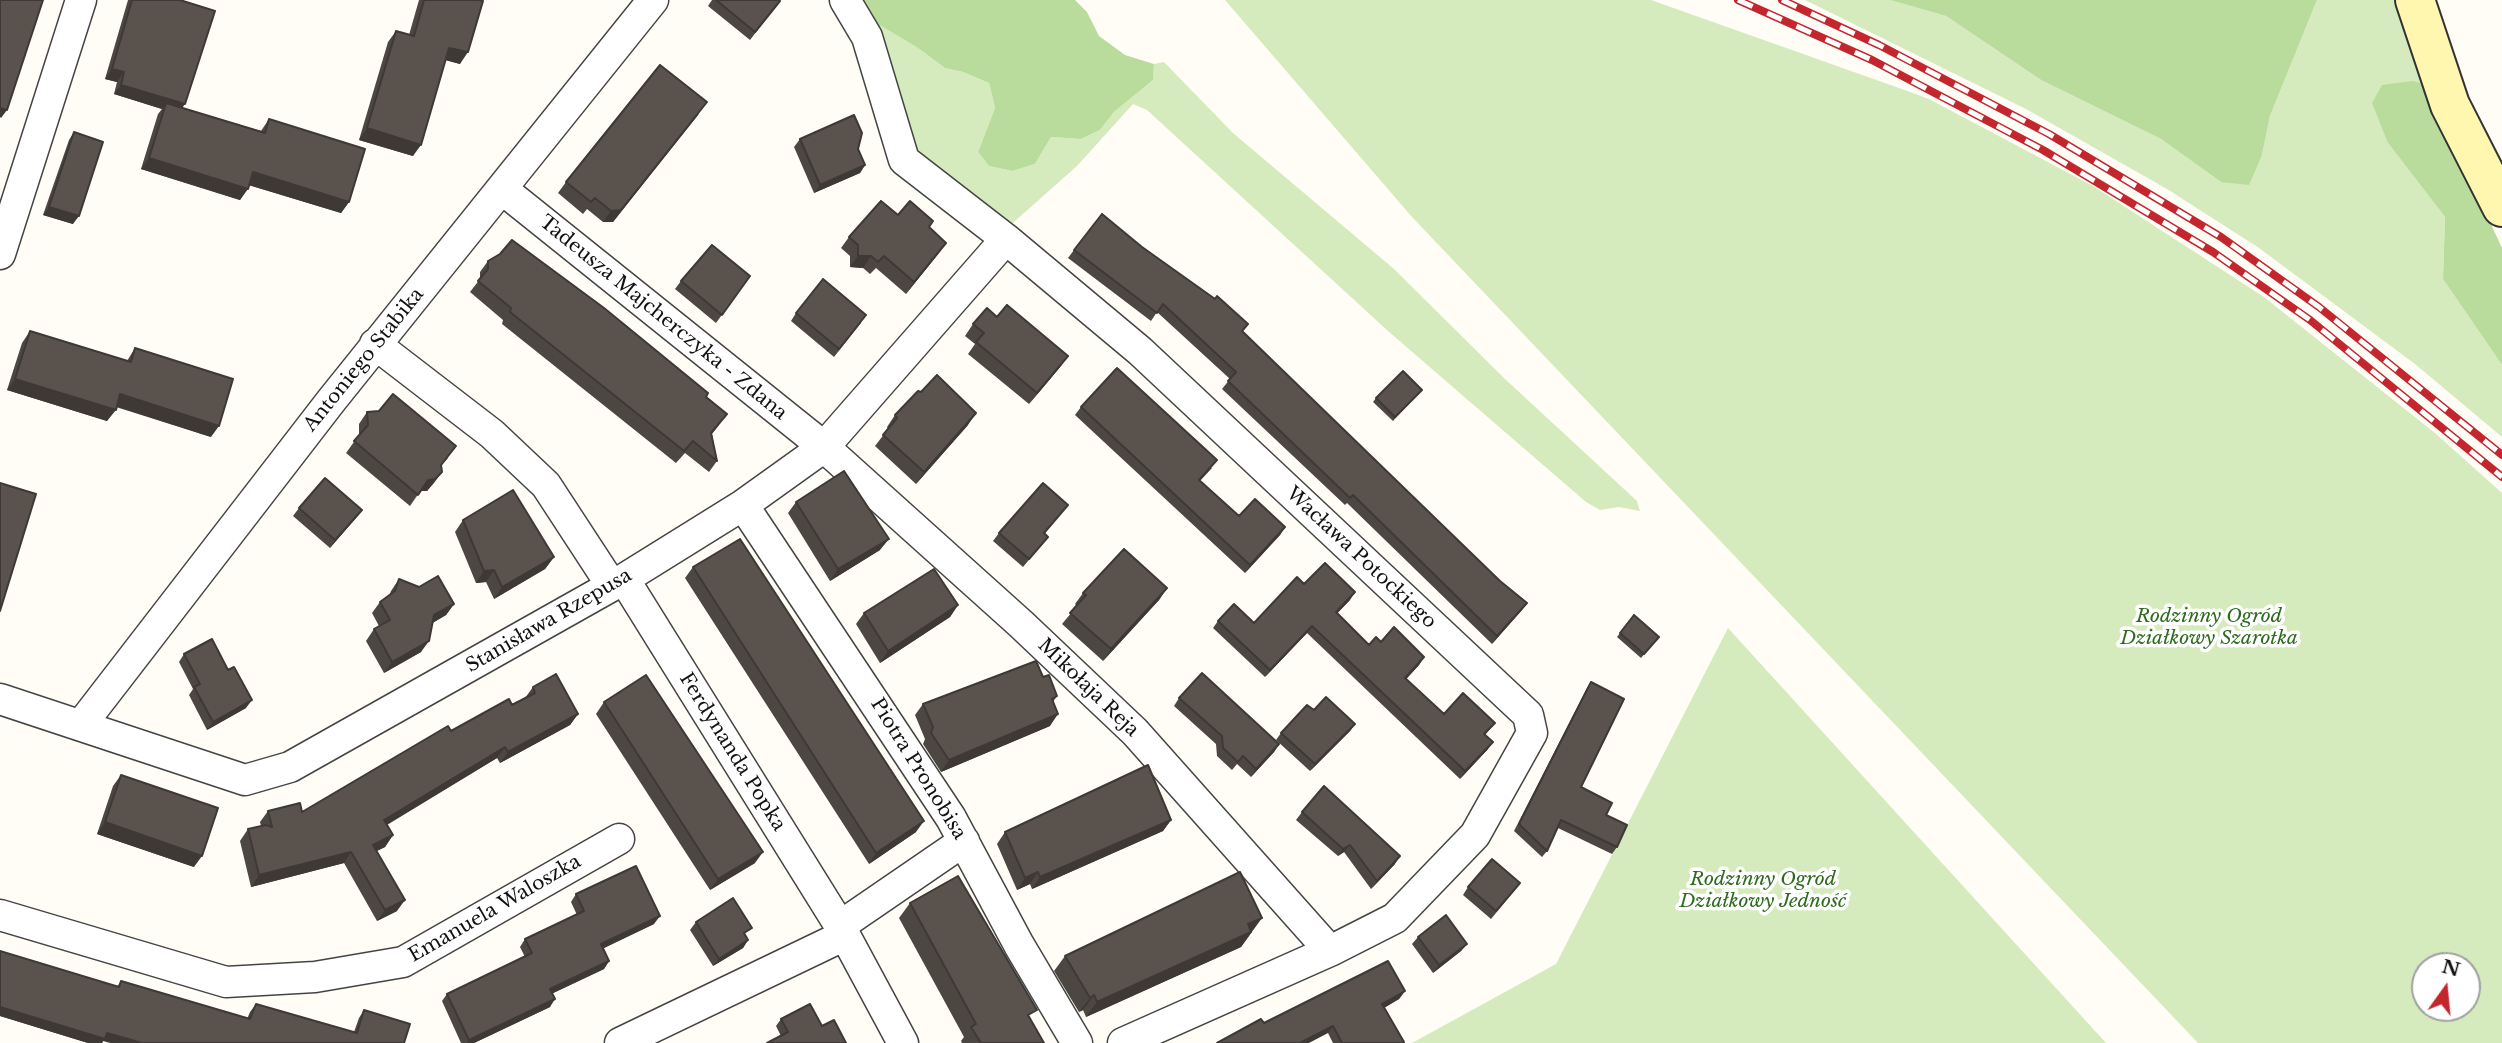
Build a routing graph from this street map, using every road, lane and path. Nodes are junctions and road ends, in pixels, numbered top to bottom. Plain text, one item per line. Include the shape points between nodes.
1 (81, 0) edge
2 (653, 0) edge
3 (845, 0) edge
4 (2415, 0) edge
5 (502, 190) junction
6 (2502, 207) edge
7 (1006, 239) junction
8 (0, 254) edge
9 (375, 344) junction
10 (824, 447) junction
11 (743, 505) junction
12 (618, 582) junction
13 (0, 699) edge
14 (81, 724) junction
15 (619, 839) dead end
16 (964, 841) junction
17 (0, 915) edge
18 (842, 930) junction
19 (1330, 951) junction
20 (620, 1043) edge
21 (903, 1043) edge
22 (1077, 1043) edge
23 (1123, 1043) edge

1 - 8 street
2 - 5 street, Antoniego Stabika
3 - 7 street, Wacława Potockiego via 867,37 904,160
4 - 6 street via 2449,105
5 - 9 street, Antoniego Stabika
5 - 10 street, Tadeusza Majcherczyka - Zdana
7 - 10 street, Stanisława Rzepusa
7 - 19 street, Wacława Potockiego via 1140,351 1528,715 1532,733 1475,835 1395,918
9 - 12 street, Ferdynanda Popka via 492,434 546,485
9 - 14 street, Antoniego Stabika
10 - 11 street, Stanisława Rzepusa
10 - 19 street, Mikołaja Reja via 1135,732
11 - 12 street, Stanisława Rzepusa
11 - 16 street, Piotra Pronobisa
12 - 14 street, Stanisława Rzepusa via 290,767 245,780
12 - 18 street, Ferdynanda Popka
13 - 14 street, Stanisława Rzepusa
15 - 17 street, Emanuela Waloszka via 403,962 315,977 226,982
16 - 18 street
16 - 22 street, Piotra Pronobisa
18 - 20 street
18 - 21 street, Ferdynanda Popka
19 - 23 street, Wacława Potockiego

